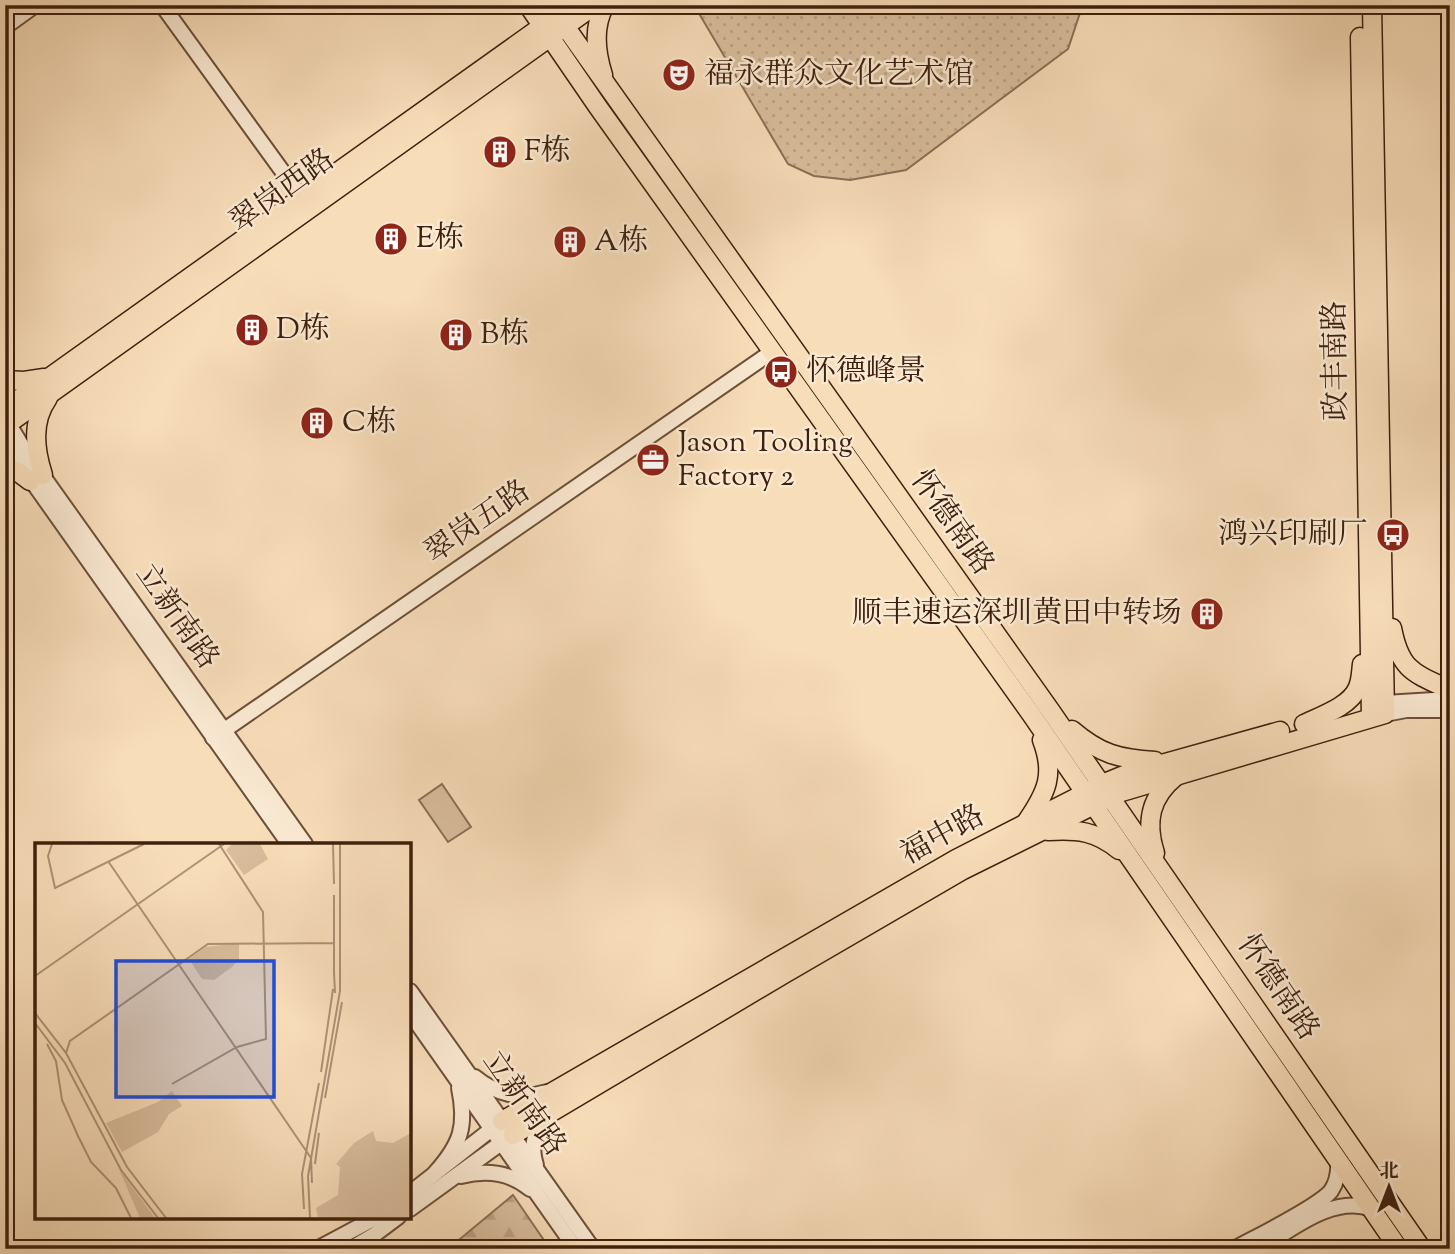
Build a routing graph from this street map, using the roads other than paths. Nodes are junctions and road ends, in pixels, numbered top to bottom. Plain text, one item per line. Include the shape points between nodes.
1 (162, 5) edge
2 (528, 5) edge
3 (595, 5) edge
4 (605, 5) edge
5 (1360, 5) edge
6 (1372, 5) edge
7 (34, 6) edge
8 (556, 19) edge
9 (5, 27) edge
10 (610, 91) junction
11 (301, 197) junction
12 (773, 351) junction
13 (54, 374) junction
14 (5, 380) edge
15 (51, 393) junction
16 (6, 419) edge
17 (5, 443) edge
18 (5, 466) edge
19 (37, 478) junction
20 (1368, 526) junction
21 (1383, 579) junction
22 (1450, 690) edge
23 (1450, 699) edge
24 (1050, 710) junction
25 (1378, 710) junction
26 (1450, 710) edge
27 (1031, 715) junction
28 (1304, 724) junction
29 (219, 734) junction
30 (1174, 767) junction
31 (1098, 794) junction
32 (1033, 827) junction
33 (288, 843) edge
34 (303, 843) edge
35 (1141, 872) junction
36 (1165, 875) junction
37 (411, 993) edge
38 (411, 1014) edge
39 (453, 1063) junction
40 (567, 1083) junction
41 (551, 1112) junction
42 (502, 1132) junction
43 (1338, 1159) junction
44 (435, 1173) junction
45 (540, 1173) junction
46 (449, 1179) junction
47 (411, 1192) edge
48 (541, 1199) junction
49 (411, 1208) edge
50 (1372, 1209) junction
51 (373, 1219) edge
52 (395, 1219) edge
53 (317, 1249) edge
54 (350, 1249) edge
55 (576, 1249) edge
56 (593, 1249) edge
57 (1234, 1249) edge
58 (1259, 1249) edge
59 (1399, 1249) edge
60 (1422, 1249) edge

1 - 11 street
2 - 8 main road, 怀德南路
3 - 8 main road, 翠岗西路
4 - 10 main road via 596,33 597,51
5 - 20 main road, 政丰南路
6 - 21 main road, 政丰南路
7 - 9 street
8 - 10 main road, 怀德南路
8 - 11 main road, 翠岗西路
8 - 12 main road, 怀德南路
8 - 15 main road, 翠岗西路
10 - 24 main road, 怀德南路
11 - 13 main road, 翠岗西路
12 - 27 main road, 怀德南路
12 - 29 street, 翠岗五路
13 - 14 main road
13 - 16 main road, 翠岗西路
15 - 16 main road, 翠岗西路
15 - 19 main road via 36,428
16 - 19 street, 立新南路
17 - 19 street, 立新南路
18 - 19 main road
19 - 29 street, 立新南路
20 - 25 main road, 政丰南路
20 - 28 main road via 1360,550 1363,655 1359,685 1345,702
21 - 22 main road via 1396,649 1413,672
21 - 25 main road, 政丰南路
23 - 25 street, 福中路 via 1406,700
24 - 30 main road via 1100,751
24 - 31 main road, 怀德南路
25 - 26 street, 福中路
25 - 28 main road, 福中路
25 - 30 main road, 福中路
27 - 31 main road, 怀德南路
27 - 32 main road via 1047,752 1049,771
28 - 30 main road, 福中路
29 - 33 street, 立新南路
29 - 34 street, 立新南路
30 - 31 main road, 福中路
30 - 36 main road via 1150,813 1150,837
31 - 32 main road, 福中路
31 - 35 main road, 怀德南路
31 - 36 main road, 怀德南路
32 - 35 main road via 1090,832 1109,842
32 - 40 main road, 福中路 via 935,871
32 - 41 main road, 福中路
35 - 43 main road, 怀德南路
36 - 60 main road, 怀德南路
37 - 39 street, 立新南路
38 - 39 street, 立新南路
39 - 40 street via 497,1091 521,1097 544,1094
39 - 42 street, 立新南路
39 - 44 street via 464,1111 461,1134
40 - 42 main road, 福中路
41 - 42 main road, 福中路
41 - 45 street via 535,1135 534,1161
42 - 44 street
42 - 45 street, 立新南路
42 - 46 street
42 - 48 street, 立新南路
43 - 50 main road, 怀德南路
43 - 57 street via 1336,1183 1321,1200
44 - 47 street
45 - 56 street, 立新南路
46 - 48 street via 494,1173 525,1184
46 - 49 street
48 - 55 street, 立新南路
50 - 58 street via 1360,1204 1338,1206
50 - 59 main road, 怀德南路
51 - 53 street
52 - 54 street

